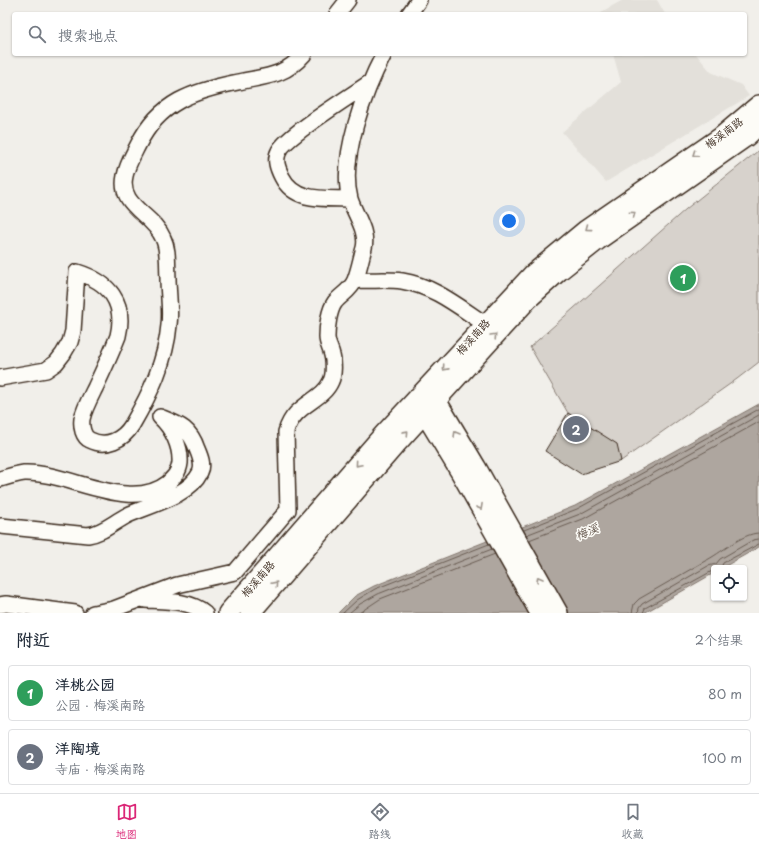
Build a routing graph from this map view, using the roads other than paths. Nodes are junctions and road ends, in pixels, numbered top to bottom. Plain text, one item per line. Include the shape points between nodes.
1 (348, 0) edge
2 (419, 0) edge
3 (339, 12) edge
4 (410, 12) edge
5 (302, 56) edge
6 (383, 56) edge
7 (369, 83) junction
8 (759, 105) edge
9 (759, 125) edge
10 (350, 199) junction
11 (355, 280) junction
12 (485, 324) junction
13 (0, 378) edge
14 (426, 400) junction
15 (141, 408) junction
16 (160, 417) junction
17 (468, 470) junction
18 (0, 479) edge
19 (1, 526) dead end
20 (139, 600) junction
21 (0, 605) edge
22 (75, 613) edge
23 (93, 613) edge
24 (205, 613) edge
25 (228, 613) edge
26 (250, 613) edge
27 (540, 613) edge
28 (558, 613) edge

1 - 3 street
2 - 4 street
5 - 15 street via 285,72 195,94 165,108 148,126 130,160 123,184 128,200 158,228 166,247 169,324 165,352
6 - 7 street
7 - 10 street via 357,119 351,149 348,171
7 - 10 street via 290,139 278,152 276,160 278,170 293,192 316,198
8 -> 12 main road, 梅溪南路 via 721,137 562,248
14 -> 9 main road, 梅溪南路 via 528,298 559,271 598,240
10 - 11 street via 364,241
11 - 12 street via 402,281 416,285 445,297
11 - 20 street via 350,289 335,303 331,313 326,339 333,355 332,380 327,390 294,414 286,432 288,510 235,572 178,585
12 -> 14 main road, 梅溪南路
13 - 15 street via 46,370 63,354 73,331 78,272 100,282 110,290 119,310 121,324 87,404 82,429 87,439 97,443 117,441 132,426
14 - 17 main road
14 -> 25 main road, 梅溪南路
26 -> 14 main road, 梅溪南路
15 - 16 street
16 - 18 street via 169,426 180,452 180,465 176,476 164,486 139,495 122,494 24,473
16 - 19 street via 180,424 189,432 201,460 200,472 179,494 128,515 98,534
17 -> 27 main road
28 -> 17 main road
20 - 23 street
20 - 24 street via 178,602
21 - 22 street

